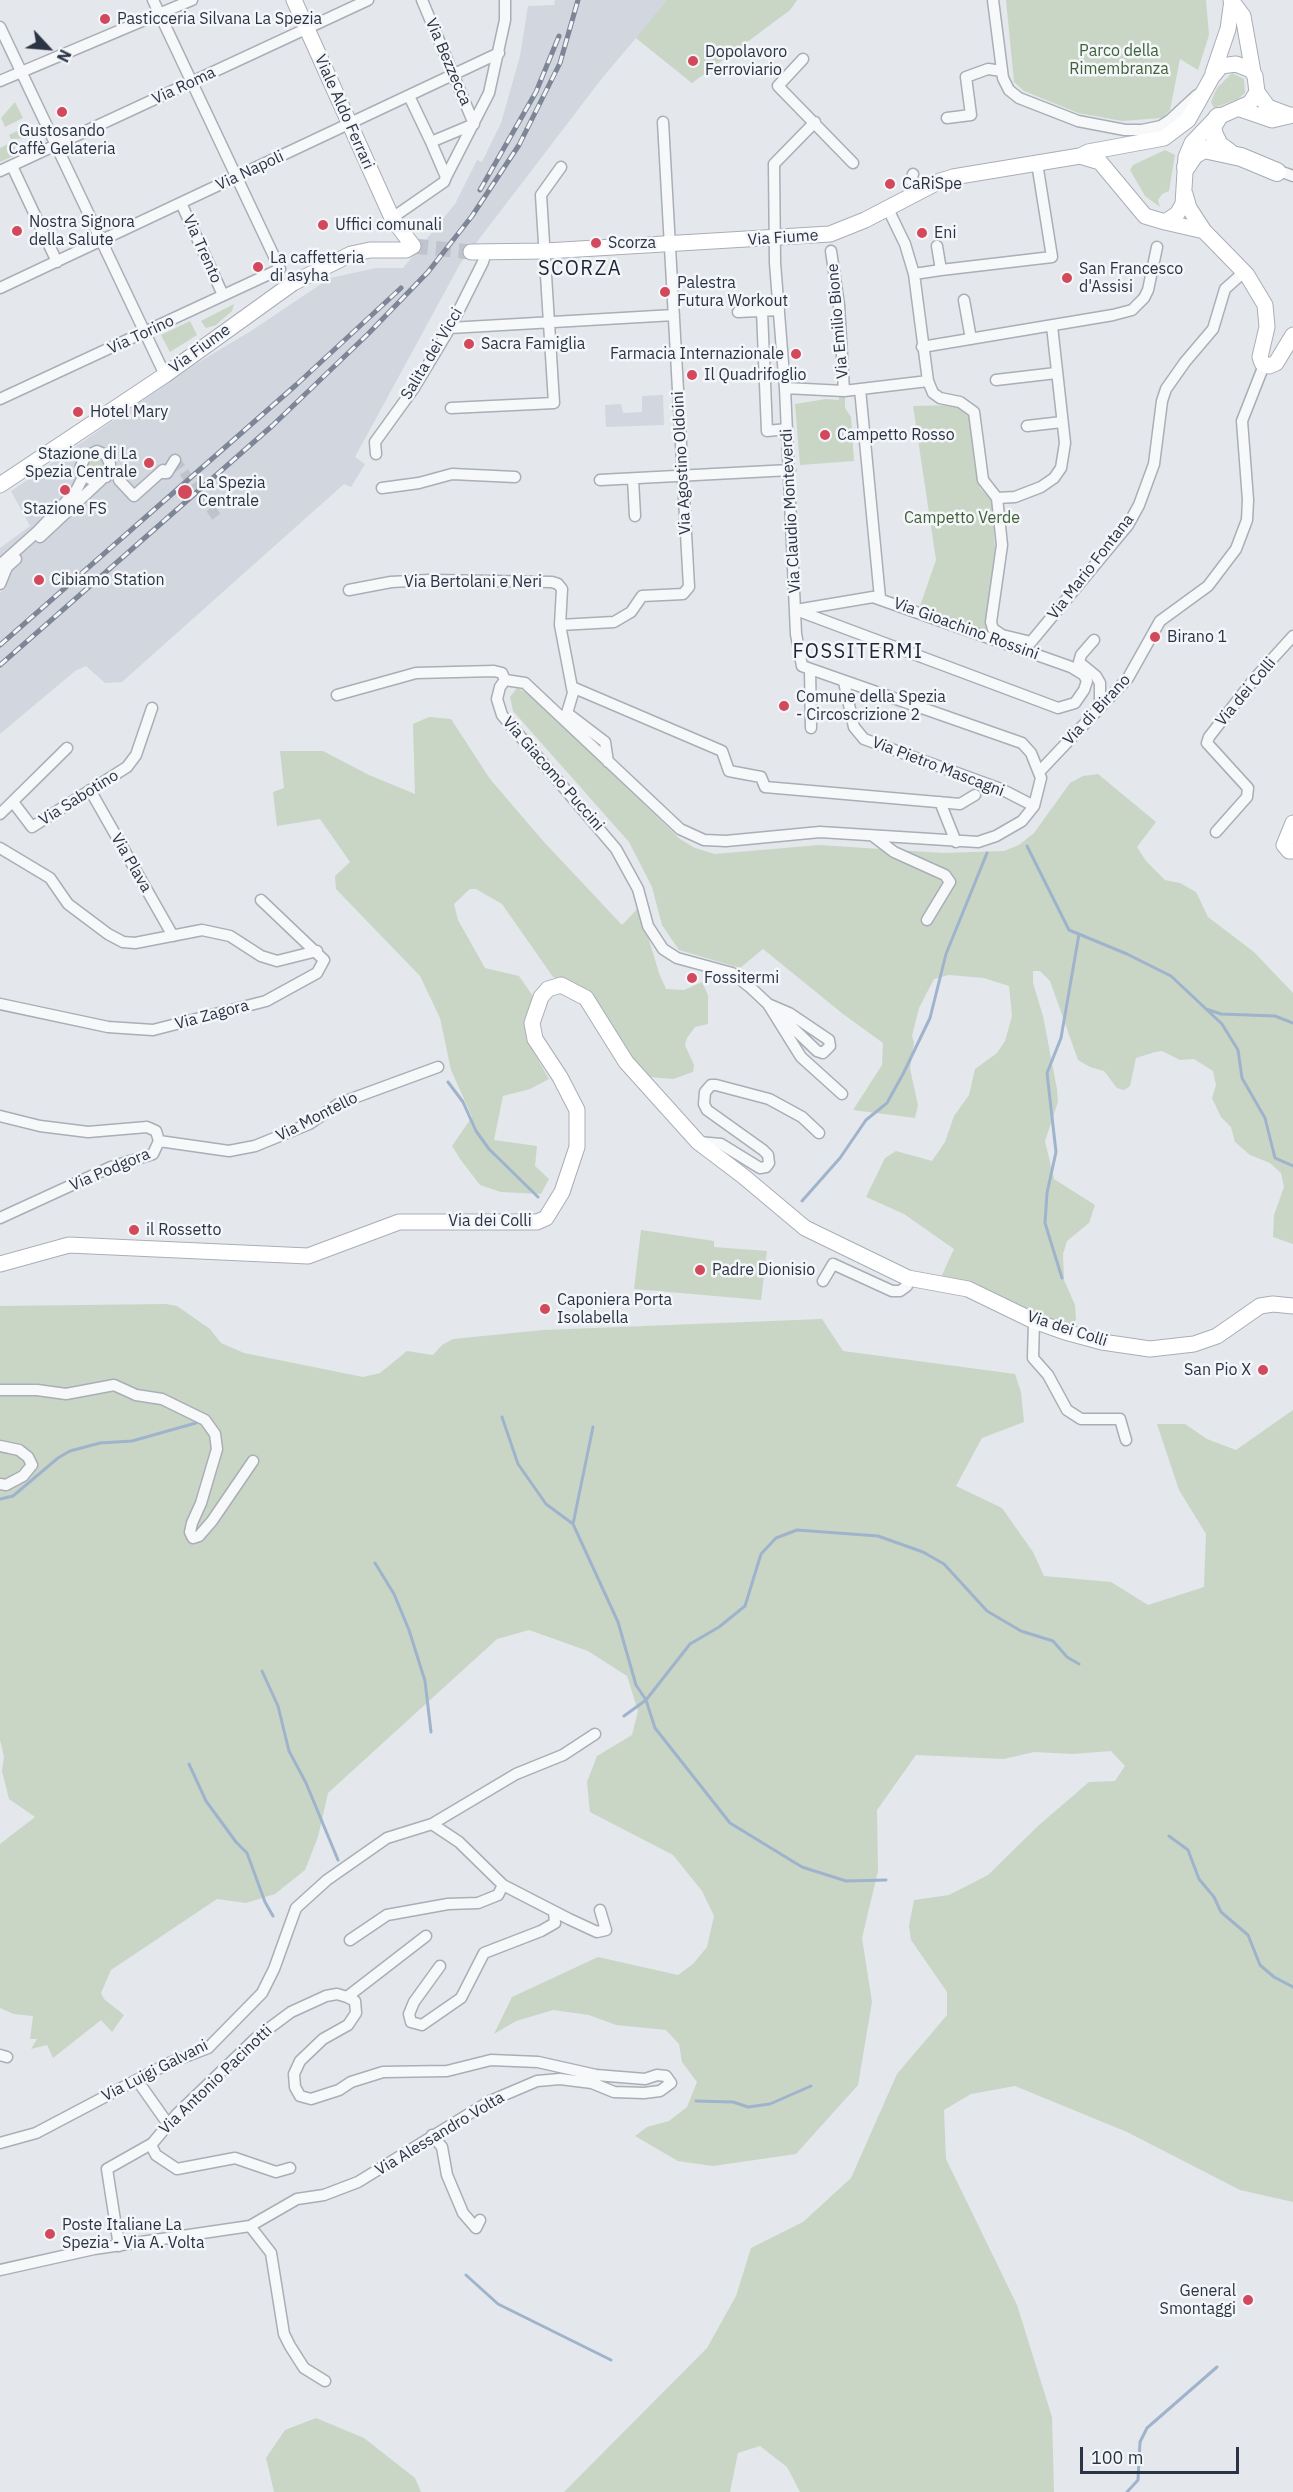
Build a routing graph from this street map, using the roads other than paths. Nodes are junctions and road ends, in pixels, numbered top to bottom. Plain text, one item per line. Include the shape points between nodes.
1 (153, 0) edge
2 (192, 0) edge
3 (294, 0) edge
4 (368, 0) edge
5 (422, 0) edge
6 (505, 0) edge
7 (993, 0) edge
8 (1231, 0) edge
9 (159, 14) junction
10 (0, 27) edge
11 (307, 28) junction
12 (499, 53) junction
13 (803, 59) dead end
14 (1002, 71) junction
15 (21, 72) junction
16 (1253, 72) junction
17 (455, 74) junction
18 (0, 81) edge
19 (191, 82) junction
20 (1209, 82) junction
21 (1257, 92) junction
22 (409, 96) junction
23 (1240, 109) junction
24 (1292, 115) edge
25 (1218, 117) junction
26 (947, 118) dead end
27 (663, 122) dead end
28 (815, 122) junction
29 (349, 124) junction
30 (474, 124) junction
31 (430, 142) junction
32 (1134, 144) junction
33 (56, 146) junction
34 (1080, 156) junction
35 (1233, 156) junction
36 (853, 163) dead end
37 (1037, 163) junction
38 (12, 166) junction
39 (561, 167) dead end
40 (1186, 167) junction
41 (0, 171) edge
42 (1285, 174) edge
43 (236, 177) junction
44 (446, 177) junction
45 (1116, 180) junction
46 (1185, 194) junction
47 (181, 203) junction
48 (888, 209) junction
49 (393, 221) junction
50 (1165, 222) junction
51 (1204, 231) junction
52 (775, 239) junction
53 (100, 241) junction
54 (668, 245) junction
55 (413, 246) joint
56 (937, 246) dead end
57 (1157, 247) dead end
58 (370, 250) junction
59 (546, 251) junction
60 (831, 251) dead end
61 (478, 252) joint
62 (57, 262) junction
63 (941, 270) junction
64 (1244, 272) junction
65 (914, 274) junction
66 (1, 285) edge
67 (223, 295) junction
68 (964, 300) dead end
69 (779, 310) junction
70 (762, 311) junction
71 (738, 312) dead end
72 (674, 315) junction
73 (551, 321) junction
74 (1052, 326) junction
75 (450, 328) junction
76 (144, 334) junction
77 (1293, 335) edge
78 (970, 339) junction
79 (922, 347) junction
80 (1264, 365) junction
81 (1056, 373) junction
82 (165, 375) junction
83 (996, 380) dead end
84 (927, 381) junction
85 (0, 385) edge
86 (785, 388) junction
87 (860, 389) junction
88 (844, 391) junction
89 (3, 398) edge
90 (451, 408) dead end
91 (1062, 422) junction
92 (1027, 426) dead end
93 (787, 429) junction
94 (376, 454) dead end
95 (175, 460) dead end
96 (790, 470) junction
97 (84, 475) junction
98 (682, 476) junction
99 (514, 477) dead end
100 (633, 479) junction
101 (102, 480) junction
102 (119, 480) dead end
103 (600, 480) dead end
104 (0, 485) edge
105 (382, 488) dead end
106 (997, 498) junction
107 (635, 516) dead end
108 (1, 573) edge
109 (349, 590) dead end
110 (880, 598) junction
111 (796, 610) junction
112 (560, 625) junction
113 (1293, 636) edge
114 (1094, 640) dead end
115 (810, 669) junction
116 (505, 680) junction
117 (844, 682) junction
118 (572, 687) junction
119 (337, 695) dead end
120 (1100, 707) junction
121 (152, 708) dead end
122 (811, 728) dead end
123 (67, 748) dead end
124 (608, 762) junction
125 (1040, 771) junction
126 (90, 790) junction
127 (975, 795) dead end
128 (13, 802) junction
129 (940, 802) junction
130 (1034, 806) junction
131 (0, 814) edge
132 (1293, 824) edge
133 (1216, 832) dead end
134 (873, 836) junction
135 (956, 842) junction
136 (0, 848) edge
137 (1293, 851) edge
138 (261, 900) dead end
139 (927, 920) dead end
140 (172, 936) junction
141 (317, 951) junction
142 (768, 1004) junction
143 (0, 1005) edge
144 (438, 1066) dead end
145 (842, 1094) dead end
146 (0, 1116) edge
147 (819, 1133) dead end
148 (159, 1141) junction
149 (698, 1142) junction
150 (0, 1218) edge
151 (0, 1264) edge
152 (908, 1278) junction
153 (824, 1281) dead end
154 (1293, 1306) edge
155 (1034, 1321) junction
156 (0, 1390) edge
157 (1126, 1440) dead end
158 (0, 1446) edge
159 (252, 1461) dead end
160 (0, 1484) edge
161 (595, 1734) dead end
162 (432, 1824) junction
163 (503, 1885) junction
164 (600, 1910) dead end
165 (554, 1912) junction
166 (426, 1936) dead end
167 (350, 1940) dead end
168 (440, 1966) dead end
169 (347, 1996) junction
170 (137, 2080) junction
171 (168, 2124) junction
172 (432, 2135) junction
173 (0, 2143) edge
174 (153, 2143) junction
175 (290, 2168) dead end
176 (480, 2220) dead end
177 (250, 2226) junction
178 (119, 2246) junction
179 (0, 2270) edge
180 (325, 2381) dead end

1 - 9 street
2 - 9 street
3 - 11 street, Viale Aldo Ferrari
4 - 11 street, Via Roma
5 - 17 street, Via Bezzecca
6 - 12 street
7 - 14 street
8 - 16 street via 1243,16
8 - 20 street, Via Fiume via 1228,28
9 - 15 street
9 - 19 street
10 - 15 street
11 - 19 street, Via Roma
11 - 29 street, Viale Aldo Ferrari
12 - 17 street, Via Napoli
12 - 30 street via 489,93
13 - 28 street via 778,86
14 - 20 street via 1006,86 1019,98 1078,120 1125,130 1161,126
14 - 26 street via 988,69 966,77 971,115
15 - 18 street
15 - 33 street
16 - 20 street via 1229,63 1221,66
16 - 21 street
17 - 22 street, Via Napoli
17 - 30 street, Via Bezzecca
19 - 33 street, Via Roma
19 - 43 street
20 - 32 street, Via Fiume via 1188,120 1173,134
21 - 23 street
21 - 24 street via 1268,107
22 - 29 street, Via Napoli
22 - 31 street
23 - 24 street via 1272,120
23 - 25 street
25 - 35 main road via 1212,127 1214,135 1219,145
25 - 40 street via 1192,143
27 - 54 street, Via Agostino Oldoini
28 - 36 street
28 - 52 street, Via Claudio Monteverdi via 774,164
29 - 43 street, Via Napoli
29 - 49 street, Viale Aldo Ferrari
30 - 31 street
30 - 44 street
31 - 44 street
32 - 34 street, Via Fiume
32 - 45 street via 1117,160
33 - 38 street, Via Roma
33 - 53 street
34 - 37 street, Via Fiume
34 - 45 street via 1100,162
35 - 40 main road via 1204,148
35 - 42 main road
37 - 48 street, Via Fiume via 946,179
37 - 63 street via 1052,257
38 - 41 street, Via Roma
38 - 62 street
39 - 59 street via 541,195
40 - 46 street
43 - 47 street, Via Napoli
43 - 67 street, Via Torino via 280,269
44 - 49 street
45 - 50 street via 1145,216
46 - 50 street via 1179,211
46 - 51 street
47 - 53 street, Via Napoli
47 - 67 street, Via Trento
48 - 52 street, Via Fiume via 830,234
48 - 65 street
49 - 55 street, Viale Aldo Ferrari
49 - 58 street via 389,236
50 - 51 street
51 - 64 street
52 - 54 street, Via Fiume
52 - 69 street, Via Claudio Monteverdi
53 - 62 street, Via Napoli
53 - 76 street
54 - 59 street, Via Fiume
54 - 72 street, Via Agostino Oldoini
55 - 58 street, Via Fiume via 395,251
56 - 63 street
57 - 74 street via 1148,291 1139,304 1113,315
58 - 82 street, Via Fiume via 337,259 293,283
59 - 61 street, Via Fiume
59 - 73 street
60 - 88 street, Via Emilio Bione
61 - 75 street, Salita dei Vicci via 483,262
62 - 66 street, Via Napoli
63 - 65 street
64 - 80 street via 1265,306 1267,327 1260,357
64 - 106 street, Via Mario Fontana via 1225,289 1213,329 1166,389 1154,464 1128,525 1066,596 1036,638 1027,642 1002,636 991,622 1002,545
65 - 79 street
67 - 76 street, Via Torino
68 - 78 street
69 - 70 street
69 - 86 street, Via Claudio Monteverdi
70 - 71 street
70 - 93 street via 767,431
72 - 73 street
72 - 98 street, Via Agostino Oldoini
73 - 75 street
73 - 90 street via 554,403
74 - 78 street
74 - 81 street
75 - 94 street, Salita dei Vicci via 375,442
76 - 82 street
76 - 89 street, Via Torino
77 - 80 street via 1278,361
78 - 79 street
79 - 84 street
80 - 120 street, Via di Birano via 1242,421 1248,500 1243,535 1217,578 1160,621 1128,678
81 - 83 street
81 - 91 street
82 - 104 street, Via Fiume
84 - 87 street
84 - 106 street via 940,398 960,402 975,412 983,480
85 - 89 street
86 - 88 street
86 - 93 street, Via Claudio Monteverdi
87 - 88 street
87 - 110 street
91 - 92 street
91 - 106 street via 1064,456 1054,478 1015,497
93 - 96 street, Via Claudio Monteverdi
95 - 102 street via 167,473 162,472 134,496
96 - 98 street
96 - 111 street, Via Claudio Monteverdi
97 - 101 street
97 - 101 street via 82,461 97,451 106,455 110,464 109,473
97 - 108 street via 76,490
98 - 100 street
98 - 112 street, Via Agostino Oldoini via 689,589 682,594 644,595 631,612 618,620
99 - 105 street via 452,474
100 - 103 street
100 - 107 street
101 - 108 street
109 - 112 street, Via Bertolani e Neri via 429,580 552,582 560,586
110 - 111 street, Via Gioachino Rossini
110 - 111 street, Via Gioachino Rossini via 1061,663 1084,675 1087,681 1081,697 1058,708
111 - 115 street, Via Claudio Monteverdi via 802,666
112 - 118 street
113 - 133 street, Via dei Colli via 1255,678 1207,743 1248,788 1247,797
114 - 120 street via 1079,662 1100,683
115 - 117 street
115 - 122 street
116 - 119 street via 502,673 494,671 416,673
116 - 124 street via 525,683
116 - 142 street, Via Giacomo Puccini via 497,699 502,715 616,849 638,889 648,926 663,949 677,958 732,973
117 - 125 street via 1022,743
117 - 130 street, Via Pietro Mascagni via 854,727 864,738 1001,789
118 - 124 street via 567,713 605,742
118 - 129 street via 722,751 729,771 761,777 765,787
120 - 125 street, Via di Birano
121 - 126 street, Via Sabotino via 132,762
123 - 128 street, Via Sabotino
124 - 134 street via 680,829 704,840 820,832
125 - 130 street via 1041,786
126 - 128 street, Via Sabotino via 32,827
126 - 140 street, Via Plava
127 - 129 street via 960,804
128 - 131 street, Via Sabotino
129 - 135 street
130 - 135 street via 1022,821 996,836 978,842
132 - 137 street via 1284,845
134 - 135 street
134 - 139 street via 894,852 937,870 950,882
136 - 140 street via 50,878 68,904 116,938 135,943
138 - 141 street
140 - 141 street via 218,931 277,961
141 - 143 street, Via Zagora via 324,960 317,973 266,1001 153,1030 108,1027
142 - 142 street, Via Giacomo Puccini via 819,1052 830,1046 829,1040
142 - 145 street, Via Giacomo Puccini via 801,1057
144 - 148 street, Via Montello via 340,1103 309,1124 255,1146 229,1151
146 - 148 street, Via Podgora via 88,1132 147,1127 156,1131
147 - 149 street via 769,1099 716,1085 707,1088 704,1096 707,1110 765,1151 769,1163 760,1168 721,1144
148 - 150 street, Via Podgora via 153,1155 111,1167
149 - 151 street, Via dei Colli via 626,1062 586,998 570,988 554,986 541,997 534,1013 535,1039 574,1100 578,1138 562,1192 546,1218 537,1222 399,1222 308,1256 69,1245
149 - 152 street, Via dei Colli via 805,1228
152 - 153 street via 907,1286 892,1291 833,1264
152 - 155 street, Via dei Colli via 968,1289
154 - 155 street, Via dei Colli via 1260,1306 1217,1336 1194,1344 1150,1349 1101,1342
155 - 157 street via 1033,1358 1048,1375 1067,1410 1081,1419 1120,1419
156 - 159 street via 66,1394 114,1385 162,1400 205,1420 215,1434 217,1449 192,1523 193,1538 212,1521
158 - 160 street via 19,1450 32,1465 23,1476
161 - 162 street, Via Luigi Galvani via 563,1755 516,1774
162 - 163 street via 459,1842
162 - 170 street, Via Luigi Galvani via 387,1839 327,1880 297,1908 262,1993 208,2048
163 - 165 street
163 - 167 street via 498,1895 478,1903 387,1915
164 - 165 street via 606,1930 597,1932
165 - 168 street via 555,1923 484,1953 461,1998 422,2025 411,2022 409,2014 414,2002
166 - 169 street
169 - 171 street, Via Antonio Pacinotti via 337,1994 315,2000 277,2022 241,2051
169 - 172 street, Via Alessandro Volta via 355,2001 356,2013 348,2025 323,2038 300,2061 294,2074 300,2096 322,2097 383,2072 447,2071 466,2064 511,2059 596,2075 645,2079 666,2076 670,2083 660,2091 644,2093 614,2092 591,2083 560,2079 537,2081 490,2101
170 - 171 street
170 - 173 street, Via Luigi Galvani via 36,2133
171 - 174 street, Via Antonio Pacinotti
172 - 176 street via 442,2147 447,2175 463,2212 476,2228
172 - 177 street, Via Alessandro Volta via 358,2182 324,2196 297,2199
174 - 175 street, Via Antonio Pacinotti via 156,2155 177,2169 235,2158 276,2172
174 - 178 street, Via Antonio Pacinotti via 107,2169
177 - 178 street, Via Alessandro Volta
177 - 180 street via 270,2253 284,2334 304,2368
178 - 179 street, Via Alessandro Volta

